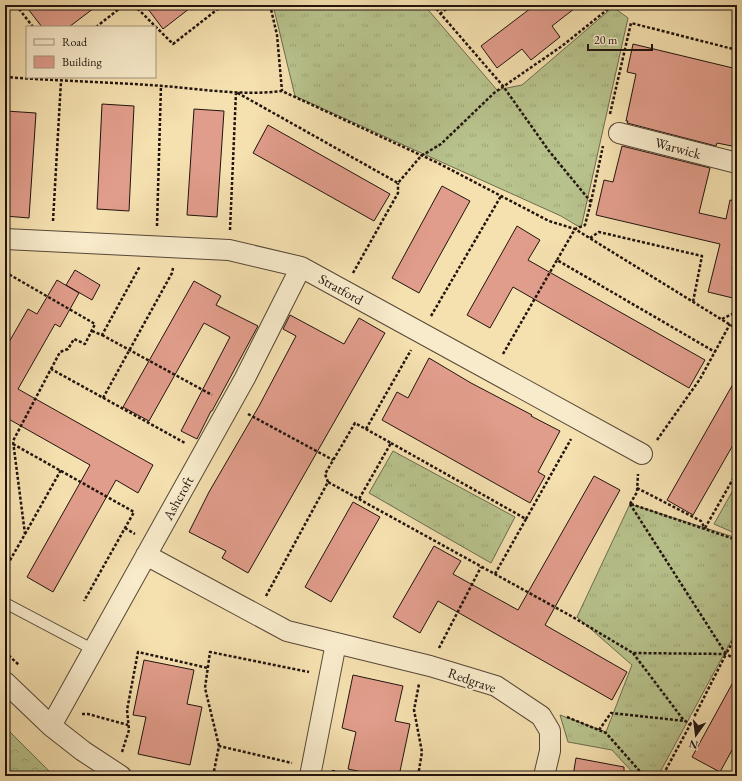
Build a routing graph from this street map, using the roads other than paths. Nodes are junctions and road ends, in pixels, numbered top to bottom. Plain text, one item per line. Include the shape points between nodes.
1 (612, 138) road end
2 (737, 163) edge
3 (5, 238) edge
4 (301, 267) junction
5 (644, 455) road end
6 (146, 556) junction
7 (5, 603) edge
8 (336, 643) junction
9 (94, 650) junction
10 (5, 682) edge
11 (51, 726) junction
12 (310, 772) edge
13 (118, 774) edge
14 (544, 776) edge

1 - 2 street, Warwick
3 - 4 street, Stratford via 229,250
4 - 5 street, Stratford
4 - 6 street, Ashcroft via 245,378
6 - 8 street, Redgrave via 287,631
6 - 9 street, Ashcroft
7 - 9 lane
8 - 12 street
8 - 14 street, Redgrave via 427,665 496,686 541,716 550,730 550,751
9 - 11 street, Ashcroft
10 - 11 street
11 - 13 street

